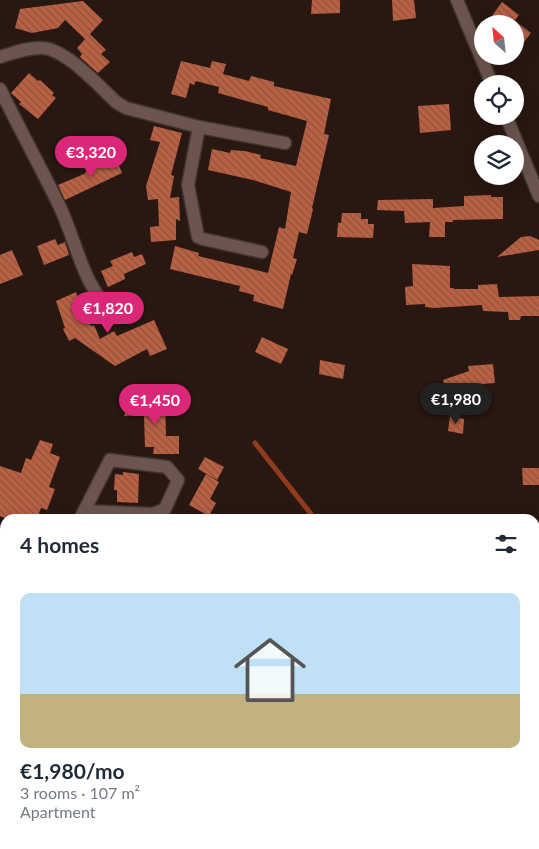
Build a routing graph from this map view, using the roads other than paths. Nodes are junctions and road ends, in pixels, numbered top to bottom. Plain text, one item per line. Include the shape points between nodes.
1 (457, 0) edge
2 (0, 57) edge
3 (488, 75) edge
4 (0, 89) edge
5 (510, 125) edge
6 (199, 127) junction
7 (285, 143) dead end
8 (539, 196) edge
9 (262, 252) dead end
10 (136, 304) dead end
11 (83, 514) edge
12 (152, 514) edge

1 - 3 street
2 - 6 street via 40,48 51,49 63,54 126,108
4 - 10 street via 60,206 93,289 114,314 124,314
5 - 8 street
6 - 7 street
6 - 9 street via 188,185 198,237
11 - 12 street via 110,460 167,466 178,480 165,509

